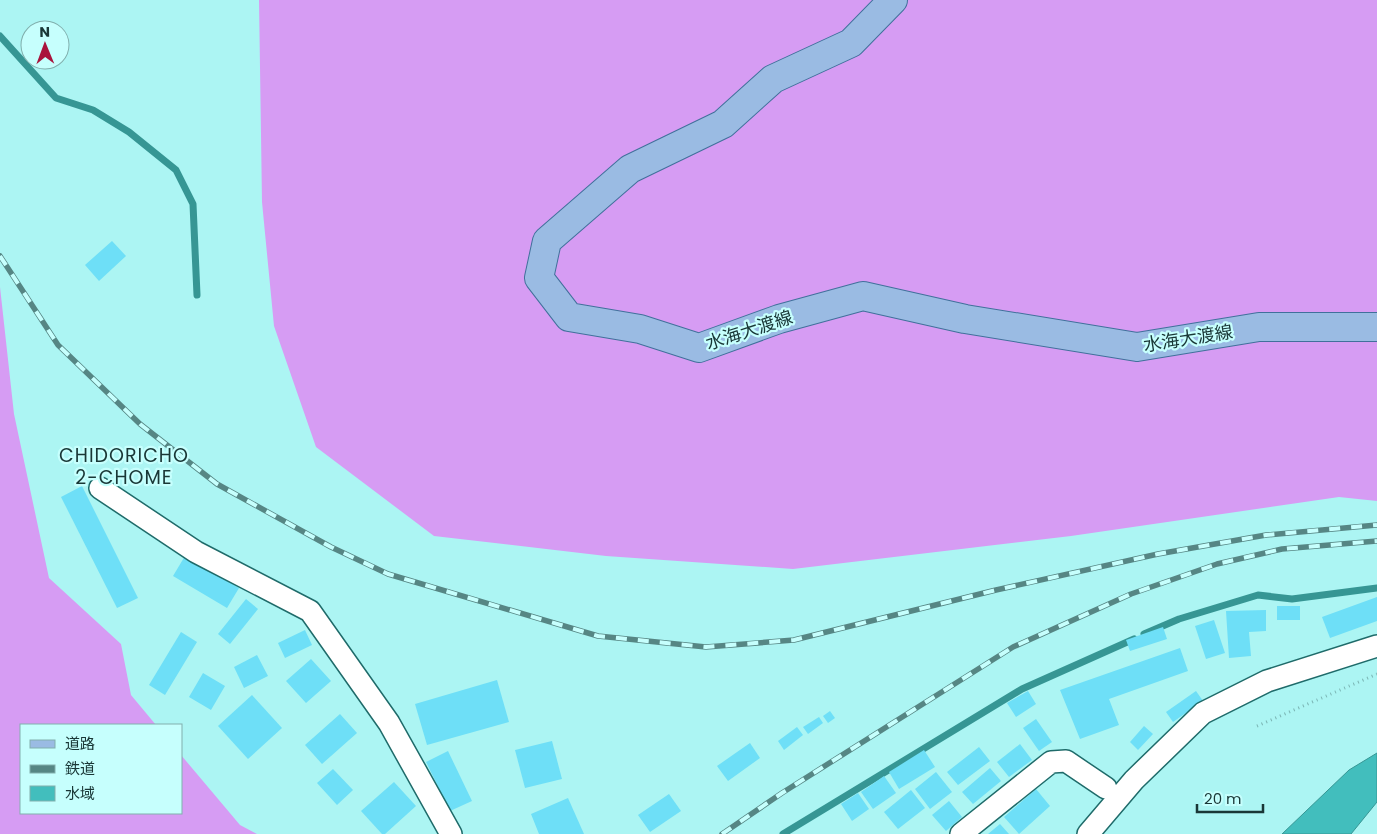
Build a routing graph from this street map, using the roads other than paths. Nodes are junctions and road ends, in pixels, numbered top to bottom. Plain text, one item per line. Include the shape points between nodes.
1 (893, 0) edge
2 (1377, 326) edge
3 (100, 488) dead end
4 (1377, 646) edge
5 (1106, 788) dead end
6 (451, 834) edge
7 (962, 834) edge
8 (1088, 834) edge

1 - 2 main road, 水海大渡線 via 851,43 773,79 723,124 630,169 547,241 539,278 569,317 640,329 699,348 779,319 862,296 965,319 1137,347 1260,327
3 - 6 street via 196,552 310,611 389,723
4 - 8 street via 1267,681 1203,713 1134,780
5 - 7 street via 1066,761 1051,762

